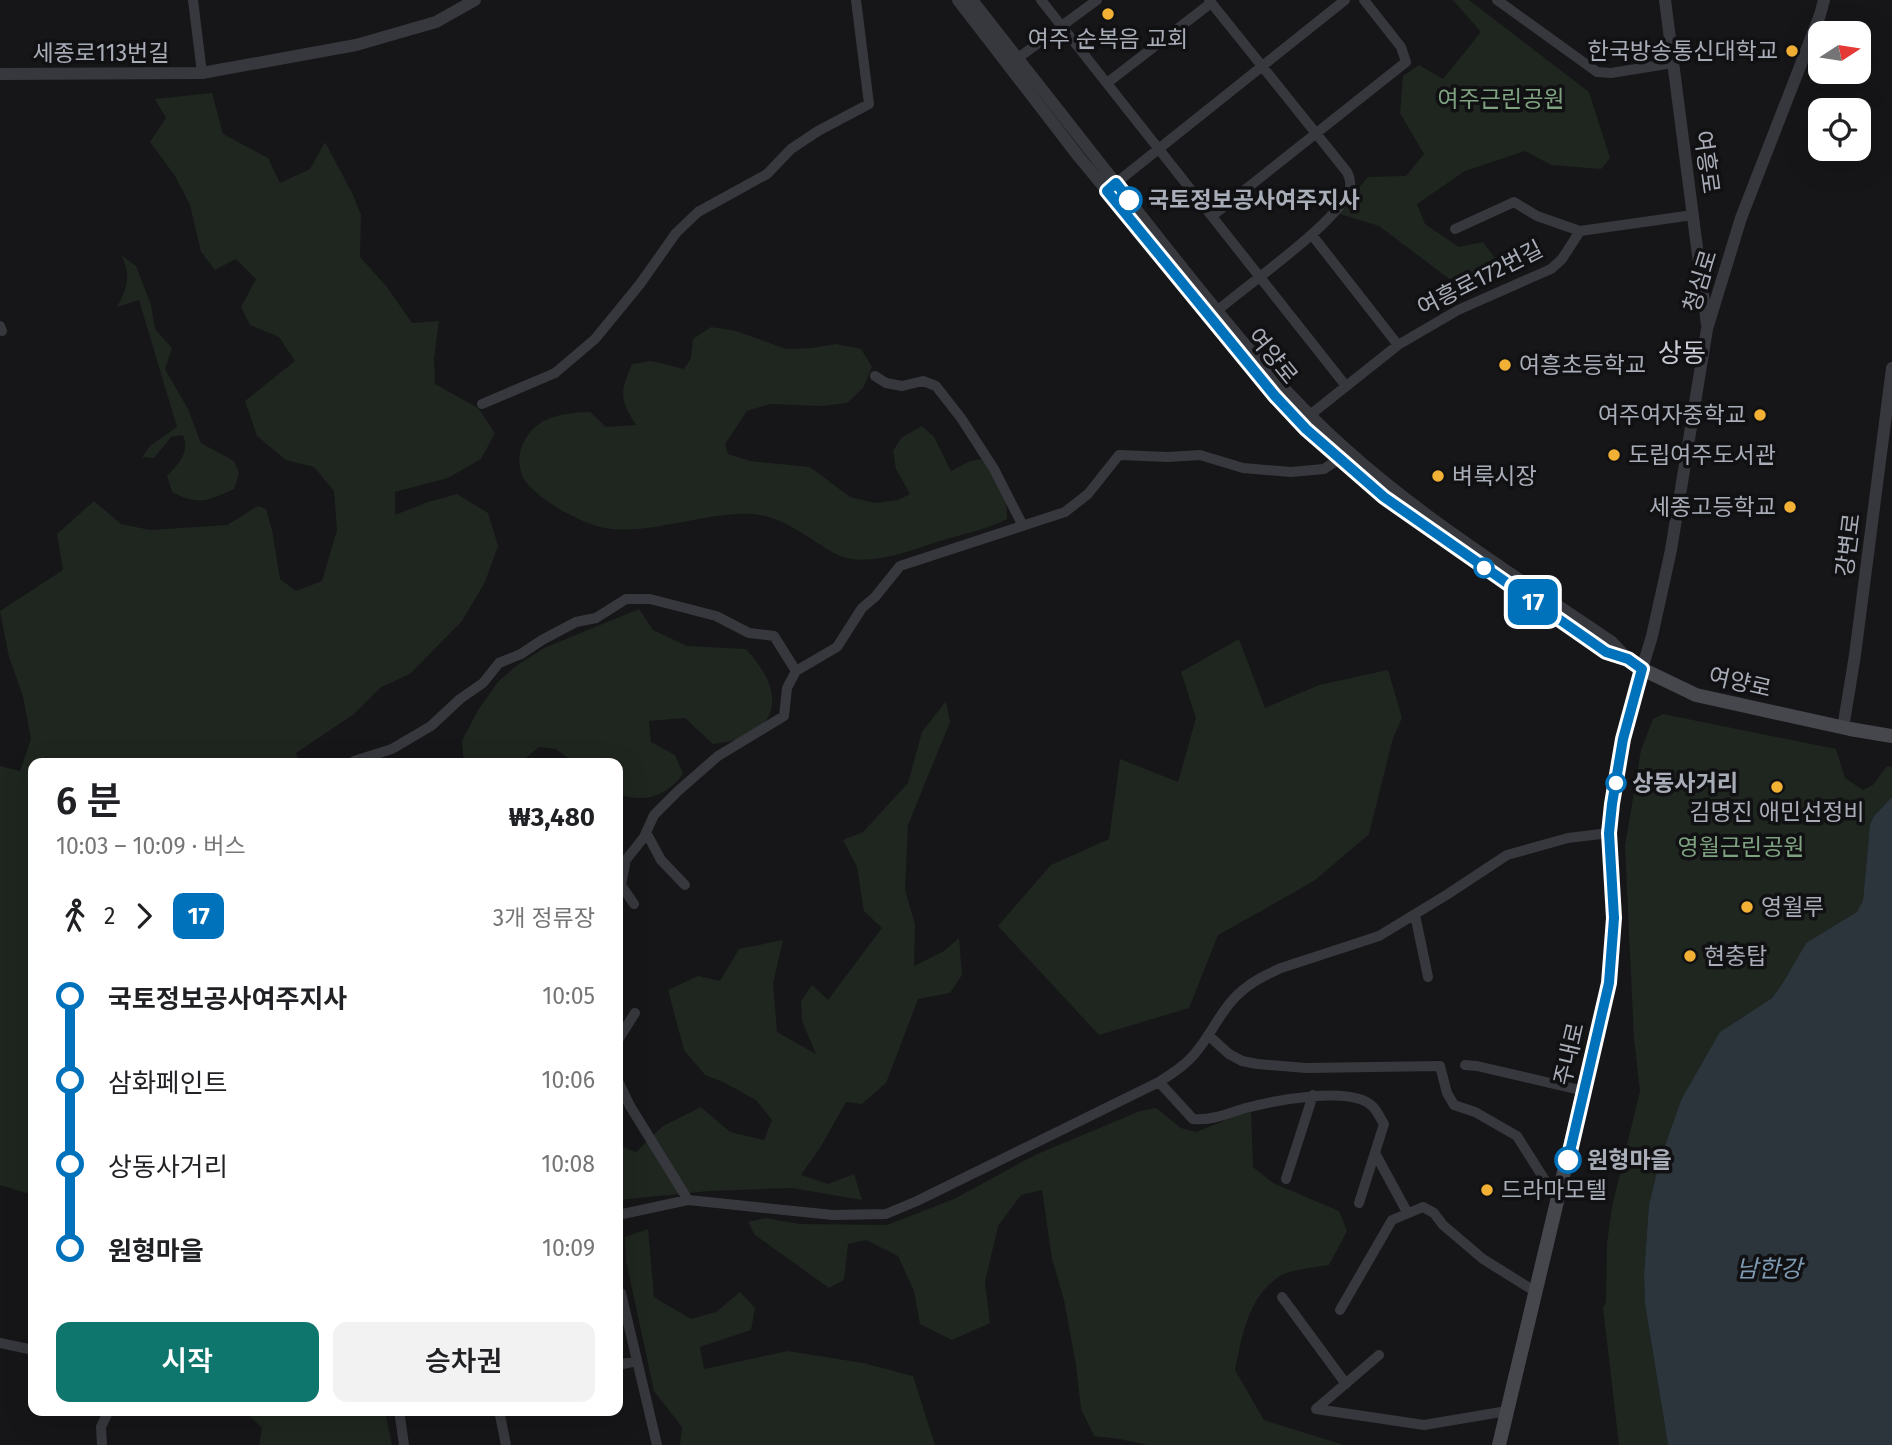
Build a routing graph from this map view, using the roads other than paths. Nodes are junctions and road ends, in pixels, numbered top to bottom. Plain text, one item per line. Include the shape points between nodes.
1 (193, 0) edge
2 (475, 0) edge
3 (856, 0) edge
4 (958, 0) edge
5 (972, 0) edge
6 (1041, 0) edge
7 (1097, 0) edge
8 (1345, 0) edge
9 (1364, 0) edge
10 (1497, 0) edge
11 (1665, 0) edge
12 (1824, 0) edge
13 (1210, 1) edge
14 (1061, 24) junction
15 (1018, 58) junction
16 (1673, 63) junction
17 (1261, 66) junction
18 (202, 73) junction
19 (0, 74) edge
20 (1107, 83) junction
21 (1316, 134) junction
22 (1158, 148) junction
23 (1111, 187) junction
24 (1693, 215) junction
25 (1212, 216) junction
26 (1455, 229) dead end
27 (1580, 231) junction
28 (1312, 235) junction
29 (1259, 275) junction
30 (1217, 311) junction
31 (1707, 329) junction
32 (1398, 345) junction
33 (1892, 368) edge
34 (875, 376) dead end
35 (1346, 386) junction
36 (482, 404) dead end
37 (1310, 415) junction
38 (1343, 455) junction
39 (1023, 526) junction
40 (1642, 669) junction
41 (796, 671) junction
42 (1846, 728) junction
43 (1892, 736) edge
44 (364, 758) edge
45 (646, 832) junction
46 (1609, 833) junction
47 (623, 865) edge
48 (685, 886) dead end
49 (623, 888) edge
50 (634, 904) dead end
51 (1415, 915) junction
52 (1429, 977) dead end
53 (635, 1013) dead end
54 (623, 1032) edge
55 (1208, 1035) junction
56 (1465, 1065) dead end
57 (1160, 1082) junction
58 (623, 1091) edge
59 (1584, 1091) junction
60 (1313, 1095) junction
61 (1374, 1153) junction
62 (1286, 1179) dead end
63 (1560, 1196) junction
64 (688, 1200) junction
65 (1359, 1203) dead end
66 (1407, 1212) junction
67 (623, 1214) edge
68 (1536, 1292) junction
69 (1282, 1297) dead end
70 (623, 1302) edge
71 (1340, 1310) dead end
72 (0, 1343) edge
73 (28, 1349) edge
74 (1379, 1355) dead end
75 (637, 1361) junction
76 (623, 1364) edge
77 (1346, 1384) junction
78 (1507, 1411) junction
79 (106, 1416) edge
80 (400, 1416) edge
81 (500, 1416) edge
82 (102, 1445) edge
83 (404, 1445) edge
84 (506, 1445) edge
85 (656, 1445) edge
86 (1500, 1445) edge

1 - 18 street, 세종로113번길
2 - 18 street, 세종로113번길 via 436,22 356,45
3 - 36 street via 869,104 791,149 767,174 698,212 676,233 594,339 555,373
4 - 23 street, 여양로
5 - 15 street, 여양로
6 - 14 street
7 - 14 street
8 - 17 street
9 - 21 street via 1401,47 1406,62
10 - 16 street via 1597,72
11 - 16 street, 여흥로
12 - 31 street, 청심로 via 1741,218
13 - 17 street
13 - 20 street
14 - 15 street
14 - 20 street
15 - 23 street, 여양로
16 - 24 street, 여흥로
17 - 21 street
17 - 22 street
18 - 19 street, 세종로113번길
20 - 22 street
21 - 25 street
21 - 28 street via 1347,172 1350,188
22 - 23 street
22 - 25 street
23 - 30 street, 여양로
23 - 38 street, 여양로 via 1275,396 1306,429
24 - 27 street
24 - 31 street, 여흥로
25 - 29 street
26 - 27 street via 1514,202 1537,216
27 - 32 street, 여흥로172번길 via 1563,259 1550,269 1449,314
28 - 29 street
28 - 32 street
29 - 30 street
29 - 35 street
30 - 37 street, 여양로
31 - 40 street, 청심로 via 1671,550
32 - 35 street, 여흥로172번길
33 - 42 street, 강변로
34 - 39 street via 902,386 923,381 936,386 994,469
35 - 37 street, 여흥로172번길
37 - 38 street, 여양로
38 - 39 street via 1324,469 1291,472 1243,468 1200,455 1119,455 1088,495 1065,512
38 - 40 street, 여양로 via 1612,642
39 - 41 street via 900,566 862,608 837,647
40 - 42 main road, 여양로 via 1696,695
40 - 46 main road, 주내로 via 1623,739
41 - 44 street via 774,636 749,633 716,616 650,599 626,599 499,663 483,683 431,726 392,750
41 - 45 street via 784,716 718,756 654,815
42 - 43 main road, 여양로
45 - 47 street
45 - 48 street via 661,860
46 - 51 street via 1568,838 1507,855
46 - 59 main road, 주내로 via 1613,954
49 - 50 street
51 - 52 street
51 - 55 street via 1379,936 1281,968 1252,983 1229,1004
53 - 54 street
55 - 57 street via 1186,1062
55 - 63 street via 1229,1054 1257,1064 1440,1066 1454,1105 1517,1136
56 - 59 street
57 - 60 street via 1193,1119 1203,1120
57 - 64 street via 886,1214 833,1215
58 - 64 street
59 - 63 main road, 주내로
60 - 61 street via 1352,1097 1371,1105 1384,1124
60 - 62 street
61 - 65 street
61 - 66 street
63 - 68 main road, 주내로
64 - 67 street
66 - 68 street via 1423,1207 1434,1213 1483,1259
66 - 71 street via 1392,1220
68 - 78 main road, 주내로
69 - 77 street
70 - 75 street
72 - 73 street
74 - 77 street
75 - 76 street
75 - 85 street
77 - 78 street via 1316,1409 1424,1425
78 - 86 main road, 주내로
79 - 82 street
80 - 83 street
81 - 84 street

